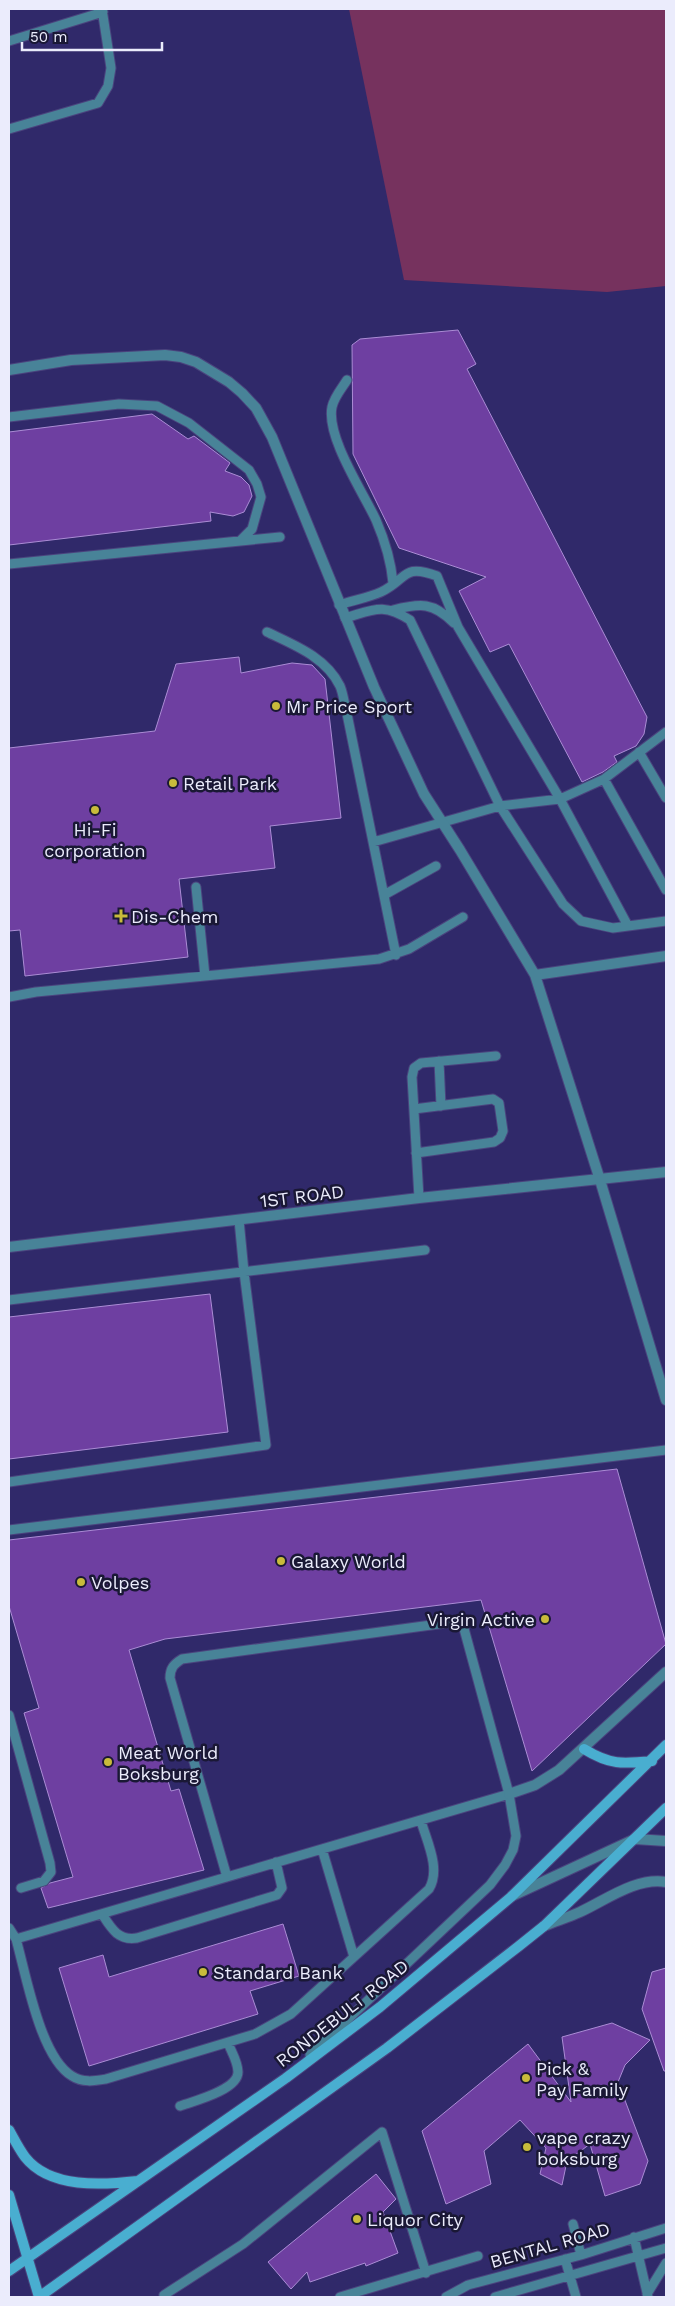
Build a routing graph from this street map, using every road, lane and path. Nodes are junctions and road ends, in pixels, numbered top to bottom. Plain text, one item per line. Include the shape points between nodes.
1 (103, 10) edge
2 (9, 41) edge
3 (9, 129) edge
4 (9, 370) edge
5 (347, 380) dead end
6 (9, 416) edge
7 (280, 537) dead end
8 (240, 541) junction
9 (9, 564) edge
10 (393, 583) junction
11 (339, 605) junction
12 (393, 610) junction
13 (345, 618) junction
14 (458, 627) junction
15 (266, 632) dead end
16 (666, 732) edge
17 (639, 752) junction
18 (604, 779) junction
19 (666, 798) edge
20 (560, 799) junction
21 (500, 806) junction
22 (443, 823) junction
23 (373, 842) junction
24 (436, 866) dead end
25 (196, 888) dead end
26 (666, 890) edge
27 (384, 895) junction
28 (463, 917) dead end
29 (666, 920) edge
30 (628, 926) junction
31 (396, 955) junction
32 (666, 956) edge
33 (535, 975) junction
34 (205, 976) junction
35 (9, 996) edge
36 (496, 1056) dead end
37 (439, 1062) junction
38 (441, 1106) junction
39 (414, 1109) junction
40 (416, 1153) junction
41 (666, 1172) edge
42 (600, 1180) junction
43 (419, 1198) junction
44 (239, 1220) junction
45 (9, 1248) edge
46 (425, 1250) dead end
47 (244, 1272) junction
48 (9, 1300) edge
49 (666, 1400) edge
50 (666, 1450) edge
51 (9, 1482) edge
52 (9, 1530) edge
53 (666, 1672) edge
54 (9, 1715) edge
55 (666, 1745) edge
56 (584, 1749) junction
57 (652, 1761) junction
58 (509, 1794) junction
59 (666, 1808) edge
60 (421, 1821) junction
61 (635, 1839) junction
62 (666, 1841) edge
63 (322, 1849) junction
64 (276, 1862) junction
65 (227, 1877) junction
66 (666, 1882) edge
67 (21, 1888) dead end
68 (511, 1897) junction
69 (102, 1914) junction
70 (544, 1926) junction
71 (9, 1928) edge
72 (16, 1939) junction
73 (354, 1957) junction
74 (228, 2043) junction
75 (286, 2078) junction
76 (180, 2106) dead end
77 (9, 2130) edge
78 (140, 2181) junction
79 (9, 2195) edge
80 (573, 2224) dead end
81 (666, 2228) edge
82 (634, 2237) junction
83 (666, 2248) edge
84 (639, 2254) junction
85 (581, 2255) junction
86 (478, 2256) dead end
87 (27, 2258) junction
88 (565, 2259) junction
89 (666, 2263) edge
90 (9, 2271) edge
91 (426, 2273) junction
92 (570, 2275) junction
93 (648, 2296) edge
94 (39, 2297) edge
95 (166, 2297) edge
96 (340, 2297) edge
97 (446, 2297) edge
98 (495, 2297) edge
99 (576, 2297) edge

1 - 2 lane
1 - 3 lane via 111,68 108,86 98,103
4 - 11 street via 71,360 165,355 196,362 229,382 256,408 272,438
5 - 10 lane via 332,406 333,421 347,464 386,546
6 - 8 lane via 120,404 157,406 189,423 249,470 257,484 261,497 252,528
7 - 8 lane
8 - 9 lane
10 - 11 lane via 382,591
10 - 14 lane via 416,569 437,576
11 - 13 street
12 - 13 lane via 382,608
12 - 14 lane via 418,604 432,607 443,612
12 - 21 lane via 410,620 414,627
13 - 22 street via 400,744 424,794
14 - 20 lane
15 - 23 lane via 312,655 340,686
16 - 17 lane
17 - 18 lane
17 - 19 lane
18 - 20 lane
18 - 26 lane
20 - 21 lane
20 - 30 lane
21 - 22 lane
21 - 30 lane via 563,904 581,921 613,928
22 - 23 lane
22 - 33 street
23 - 27 lane
24 - 27 lane
25 - 34 lane
27 - 31 lane
28 - 31 lane
29 - 30 lane
31 - 34 lane
32 - 33 street
33 - 42 street
34 - 35 lane
36 - 37 lane
37 - 38 lane
37 - 39 lane via 421,1063 414,1068
38 - 39 lane
38 - 40 lane via 492,1100 499,1103 500,1138 494,1142
39 - 40 lane
40 - 43 lane
41 - 42 street, 1ST ROAD
42 - 43 street, 1ST ROAD
42 - 49 street
43 - 44 street, 1ST ROAD
44 - 45 street, 1ST ROAD
44 - 47 lane
46 - 47 lane
47 - 48 lane
47 - 51 lane via 266,1445
50 - 52 lane
53 - 56 street
54 - 67 lane via 50,1863 50,1872 44,1881
55 - 57 main road, RONDEBULT ROAD
56 - 57 main road via 601,1760
56 - 58 street via 560,1770 535,1785
57 - 68 main road, RONDEBULT ROAD
58 - 60 lane
58 - 65 lane via 463,1625 458,1623 182,1659 170,1670 170,1678
58 - 75 lane via 516,1836 513,1850 490,1885
59 - 61 main road
60 - 63 lane
60 - 73 lane via 435,1869 434,1880
61 - 62 street
61 - 68 street
61 - 70 main road
63 - 64 lane
63 - 73 lane
64 - 65 lane
64 - 69 lane via 282,1888 277,1895 137,1938 127,1940 119,1935
65 - 69 lane
66 - 70 street via 659,1880 628,1888 579,1913
68 - 75 main road, RONDEBULT ROAD via 380,2007
69 - 72 lane
70 - 94 main road via 387,2048
71 - 72 lane
72 - 74 lane via 42,2035 54,2057 72,2076 88,2082 106,2080
73 - 74 lane via 292,2014 255,2034
74 - 76 lane via 237,2066 235,2080 230,2086
75 - 78 main road, RONDEBULT ROAD
77 - 78 main road via 25,2157 36,2168 50,2174 75,2183 98,2185
78 - 87 main road, RONDEBULT ROAD
79 - 87 main road
80 - 85 lane
81 - 82 lane, BENTAL ROAD
82 - 84 lane
82 - 85 lane, BENTAL ROAD
83 - 84 lane, BENTAL ROAD
84 - 92 lane, BENTAL ROAD
84 - 93 lane
85 - 88 lane, BENTAL ROAD
86 - 91 lane
87 - 90 main road, RONDEBULT ROAD
87 - 94 main road
88 - 92 lane
88 - 97 lane, BENTAL ROAD via 468,2285
89 - 93 lane
91 - 95 lane via 382,2132 243,2244 164,2295
91 - 96 lane
92 - 98 lane, BENTAL ROAD
92 - 99 lane

